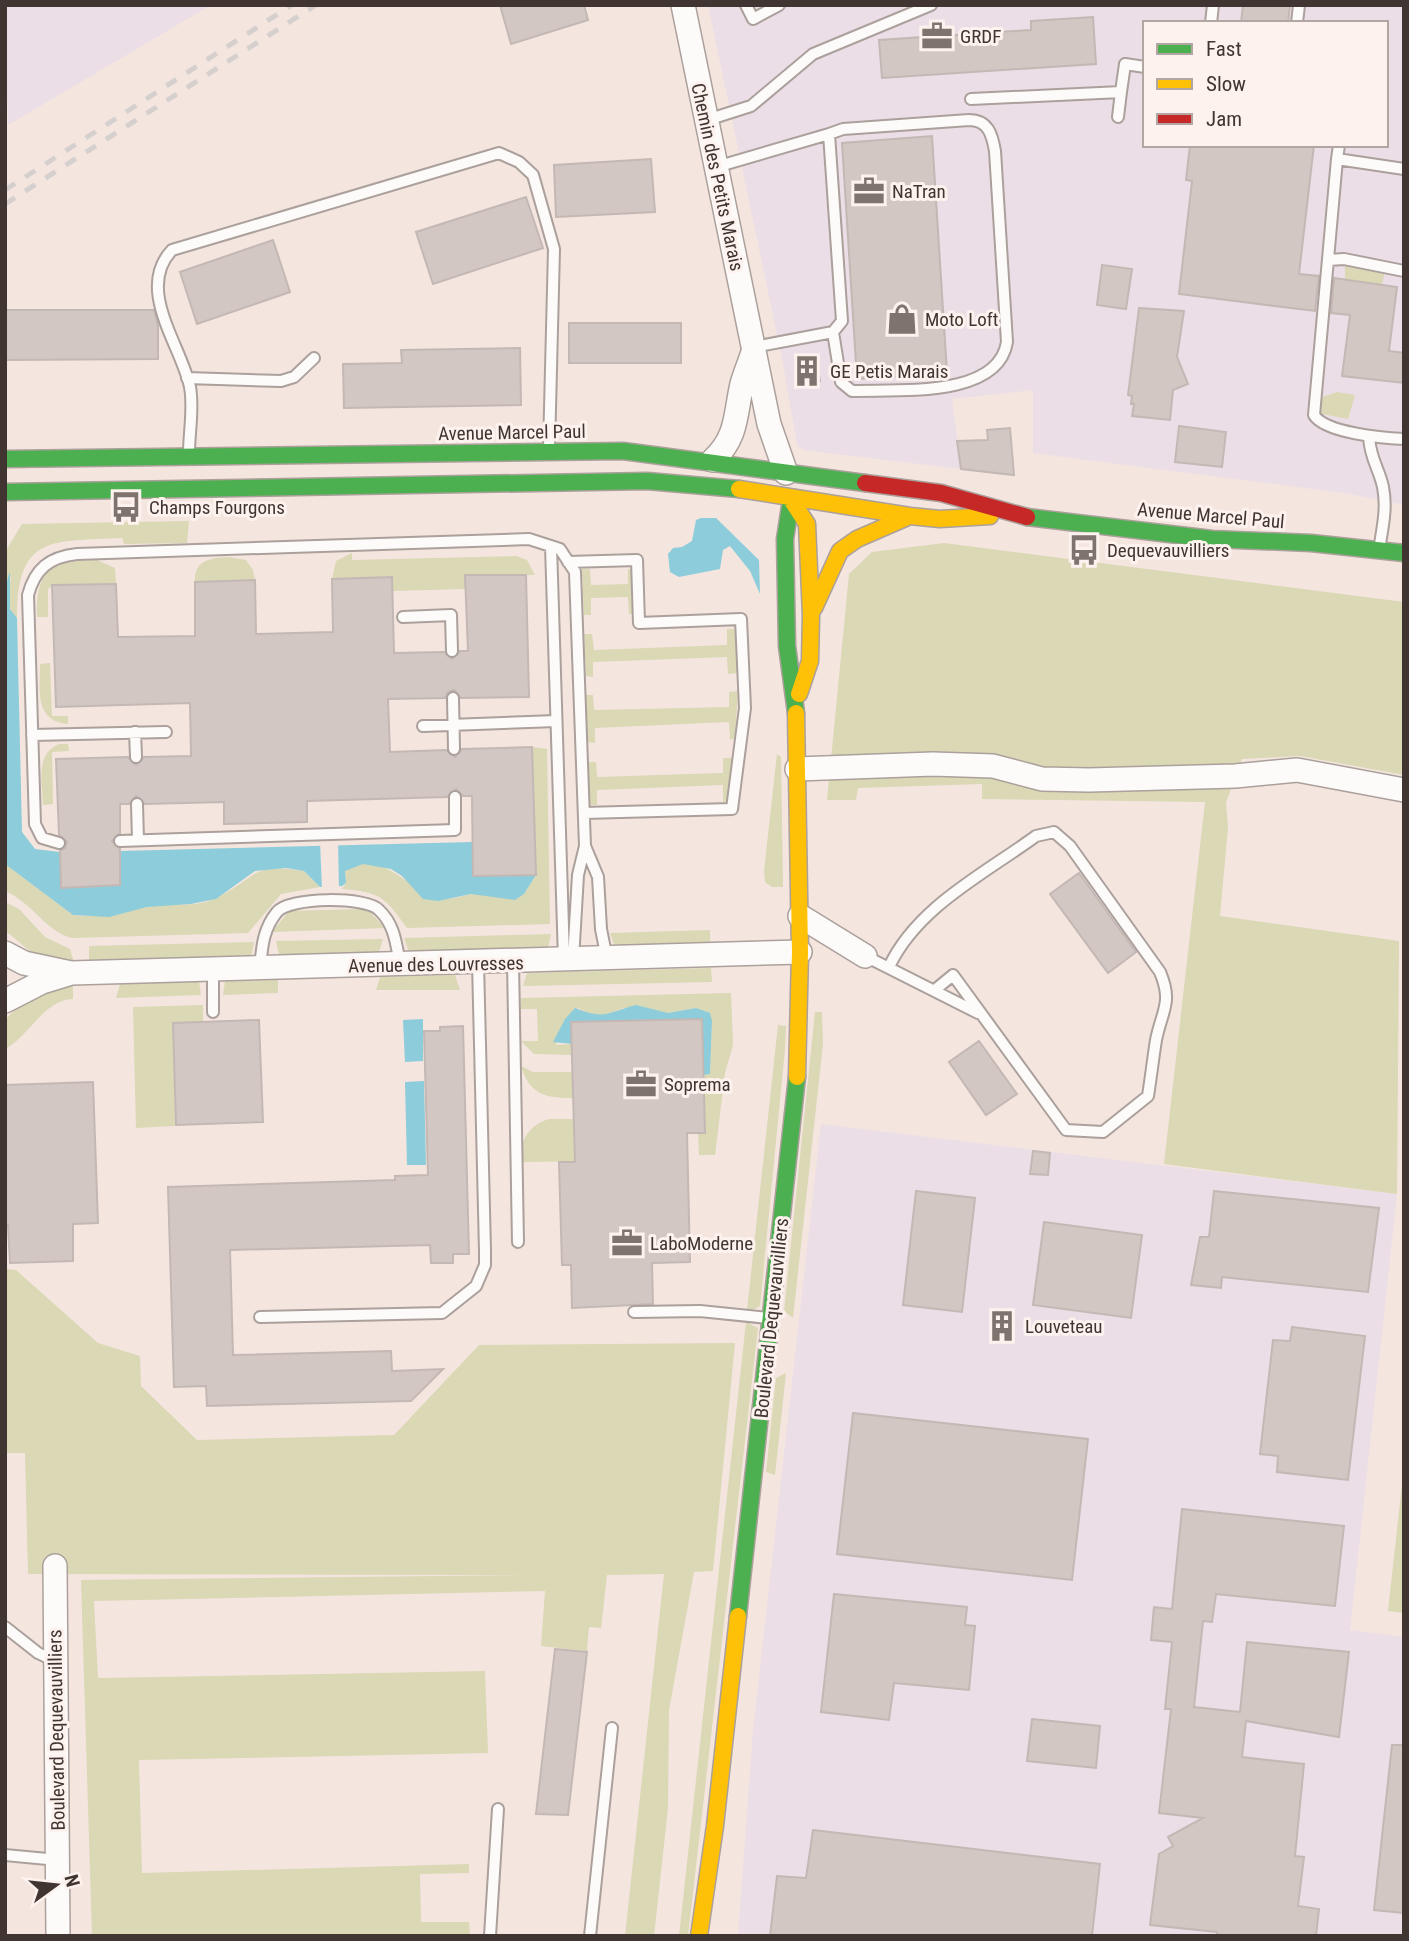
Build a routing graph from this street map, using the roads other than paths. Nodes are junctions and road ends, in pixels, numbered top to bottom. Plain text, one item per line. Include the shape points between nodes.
1 (683, 5) edge
2 (746, 5) edge
3 (779, 5) edge
4 (931, 5) edge
5 (1143, 67) edge
6 (1121, 92) junction
7 (971, 99) dead end
8 (1118, 117) dead end
9 (707, 120) junction
10 (829, 134) junction
11 (1339, 147) edge
12 (1337, 159) junction
13 (716, 167) junction
14 (1404, 169) edge
15 (1328, 260) junction
16 (1404, 271) edge
17 (834, 332) junction
18 (754, 348) junction
19 (314, 358) dead end
20 (187, 378) junction
21 (1369, 438) junction
22 (1404, 439) edge
23 (549, 452) junction
24 (188, 458) junction
25 (5, 460) edge
26 (713, 460) junction
27 (786, 474) junction
28 (5, 492) edge
29 (791, 500) junction
30 (1014, 515) junction
31 (911, 516) junction
32 (551, 546) junction
33 (1379, 551) junction
34 (1404, 553) edge
35 (568, 562) junction
36 (811, 615) junction
37 (403, 617) dead end
38 (452, 651) dead end
39 (453, 698) dead end
40 (796, 698) junction
41 (556, 721) junction
42 (453, 725) junction
43 (423, 726) dead end
44 (135, 732) junction
45 (166, 732) dead end
46 (32, 735) junction
47 (454, 749) dead end
48 (136, 757) dead end
49 (797, 769) junction
50 (1404, 790) edge
51 (455, 797) dead end
52 (137, 804) dead end
53 (584, 813) junction
54 (138, 840) junction
55 (120, 841) dead end
56 (59, 843) dead end
57 (585, 846) junction
58 (800, 916) junction
59 (800, 952) junction
60 (5, 955) edge
61 (865, 956) joint
62 (607, 959) junction
63 (569, 960) junction
64 (478, 962) junction
65 (513, 962) junction
66 (400, 964) junction
67 (888, 967) junction
68 (260, 968) junction
69 (213, 969) junction
70 (71, 973) junction
71 (936, 989) junction
72 (5, 999) edge
73 (212, 1012) dead end
74 (983, 1016) junction
75 (518, 1242) dead end
76 (634, 1312) dead end
77 (260, 1317) dead end
78 (771, 1318) junction
79 (55, 1566) dead end
80 (5, 1627) edge
81 (56, 1661) junction
82 (612, 1728) dead end
83 (498, 1810) dead end
84 (5, 1854) edge
85 (58, 1860) junction
86 (58, 1936) edge
87 (490, 1936) edge
88 (590, 1936) edge
89 (699, 1936) edge

1 - 9 street, Chemin des Petits Marais
2 - 3 lane via 753,19
4 - 9 lane via 813,54 751,106
5 - 6 lane via 1125,64
6 - 7 lane
6 - 8 lane
9 - 13 street, Chemin des Petits Marais
10 - 13 lane
10 - 17 lane via 842,321
10 - 17 lane via 843,129 969,120 987,127 995,150 1007,342 1000,361 975,382 852,391 841,382
11 - 12 lane
12 - 14 lane
12 - 15 lane
13 - 18 street, Chemin des Petits Marais
15 - 16 lane via 1344,258
15 - 21 lane via 1314,415 1320,423
17 - 18 lane
18 - 26 street via 735,430 727,448
18 - 27 street, Chemin des Petits Marais via 771,433
19 - 20 lane via 294,377 281,381
20 - 23 lane via 157,288 163,259 172,250 499,153 533,175 554,249
20 - 24 lane via 191,391
21 - 22 lane
21 - 33 lane via 1385,513
23 - 24 main road, Avenue Marcel Paul
23 - 26 main road, Avenue Marcel Paul via 623,450
24 - 25 main road, Avenue Marcel Paul
26 - 27 main road, Avenue Marcel Paul
27 - 29 main road
27 - 30 main road, Avenue Marcel Paul via 941,492
28 - 29 main road, Avenue Marcel Paul via 647,481 749,490
29 - 31 main road, Avenue Marcel Paul
29 - 36 main road, Boulevard Dequevauvilliers via 807,524
29 - 40 main road, Boulevard Dequevauvilliers via 785,539 787,646
30 - 31 main road, Avenue Marcel Paul
30 - 33 main road, Avenue Marcel Paul via 1212,539
31 - 36 main road, Boulevard Dequevauvilliers via 840,551
32 - 35 lane via 560,549
32 - 41 lane
32 - 46 lane via 529,539 57,557 37,572 29,595
33 - 34 main road, Avenue Marcel Paul
35 - 53 lane via 575,572
35 - 53 lane via 637,560 639,623 741,620 745,708 732,809
36 - 40 main road, Boulevard Dequevauvilliers via 810,661
37 - 38 lane via 451,615
39 - 42 lane
40 - 49 main road, Boulevard Dequevauvilliers
41 - 42 lane
41 - 63 lane
42 - 43 lane
42 - 47 lane
44 - 45 lane
44 - 46 lane
44 - 48 lane
46 - 56 lane via 35,824 42,838
49 - 50 street via 993,766 1042,779 1089,780 1297,770
49 - 58 main road, Boulevard Dequevauvilliers
51 - 54 lane via 455,830
52 - 54 lane
53 - 57 lane
54 - 55 lane
57 - 62 lane via 598,877
57 - 63 lane
58 - 59 main road, Boulevard Dequevauvilliers
58 - 61 street
59 - 62 street, Avenue des Louvresses
59 - 78 main road, Boulevard Dequevauvilliers via 797,1068
60 - 70 street, Avenue des Louvresses
60 - 72 street via 11,978
61 - 67 lane
62 - 63 street, Avenue des Louvresses
63 - 65 street, Avenue des Louvresses
64 - 65 street, Avenue des Louvresses
64 - 66 street, Avenue des Louvresses
64 - 77 lane via 485,1258 476,1286 442,1313
65 - 75 lane
66 - 68 street, Avenue des Louvresses
66 - 68 lane via 393,928 377,907 360,901 297,902 282,907 265,932
67 - 71 lane
67 - 74 lane via 899,945 928,914 1036,836 1054,832 1070,846 1160,972 1167,989 1148,1096 1103,1132 1066,1130
68 - 69 street, Avenue des Louvresses
69 - 70 street, Avenue des Louvresses
69 - 73 lane
70 - 72 street, Avenue des Louvresses
71 - 74 lane
71 - 74 lane via 953,975
76 - 78 lane via 700,1311
78 - 89 main road, Boulevard Dequevauvilliers
79 - 81 street, Boulevard Dequevauvilliers
80 - 81 lane
81 - 85 street, Boulevard Dequevauvilliers
82 - 88 lane
83 - 87 lane
84 - 85 lane
85 - 86 street, Boulevard Dequevauvilliers

